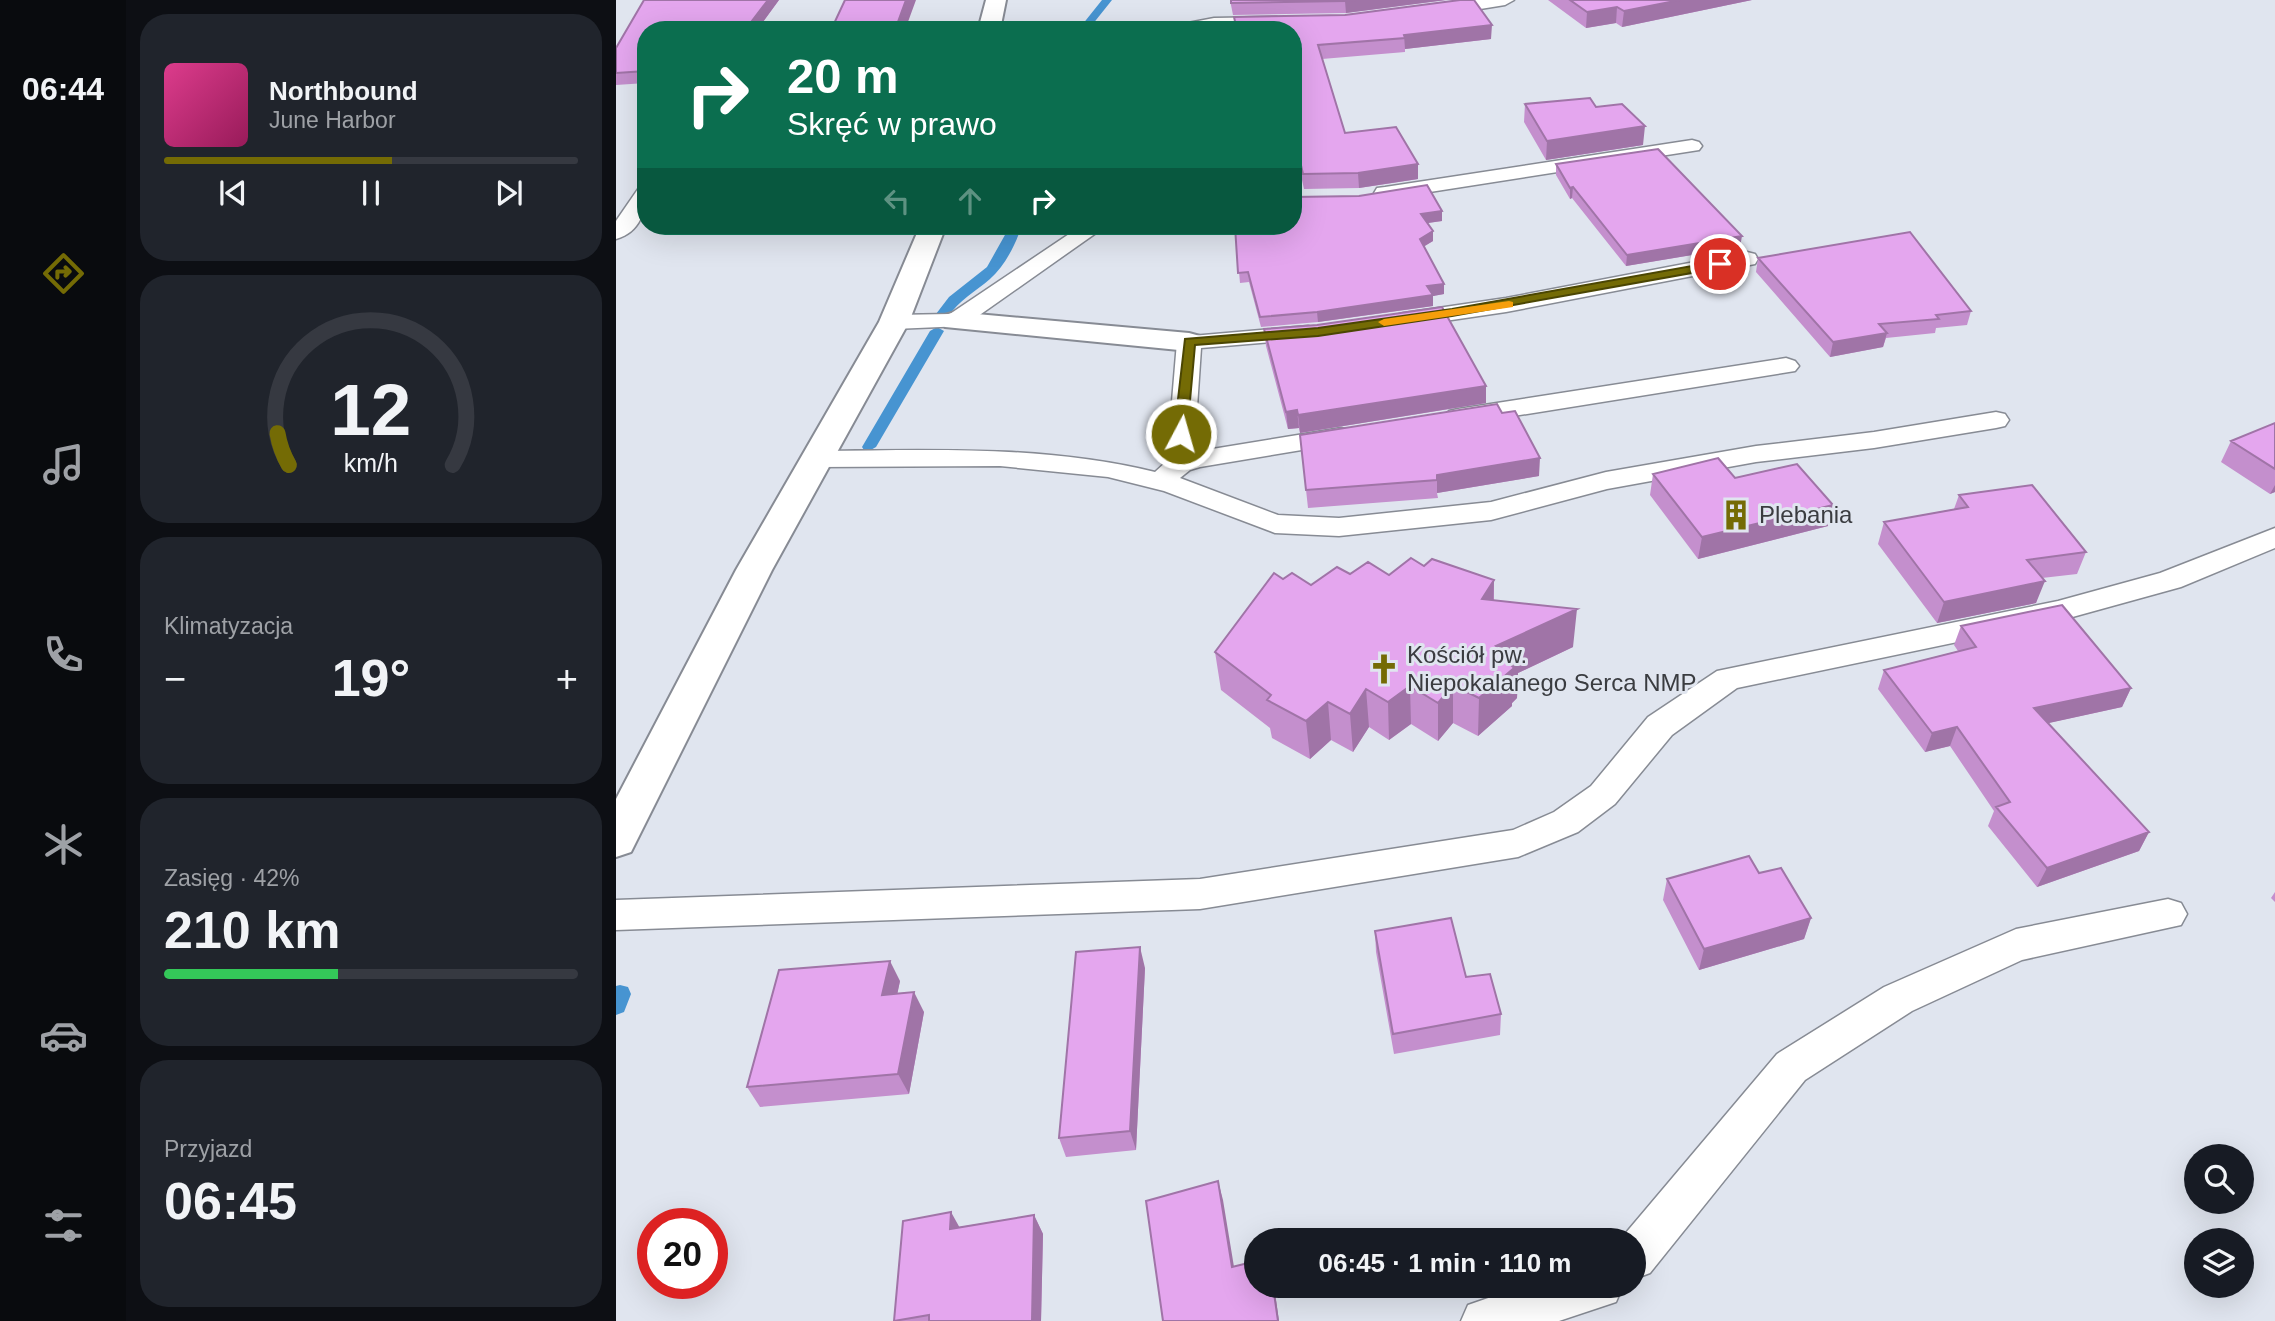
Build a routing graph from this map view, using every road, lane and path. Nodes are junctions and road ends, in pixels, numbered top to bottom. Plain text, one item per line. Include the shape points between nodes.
1 (996, 0) edge
2 (1505, 0) edge
3 (1418, 13) edge
4 (991, 21) edge
5 (1692, 146) dead end
6 (1359, 197) edge
7 (637, 207) edge
8 (616, 232) edge
9 (929, 235) edge
10 (1082, 235) edge
11 (1747, 259) dead end
12 (955, 321) junction
13 (894, 322) junction
14 (1385, 322) edge
15 (1331, 330) edge
16 (1189, 342) junction
17 (1786, 366) dead end
18 (1996, 420) dead end
19 (1427, 422) edge
20 (1372, 431) edge
21 (818, 459) junction
22 (1170, 473) junction
23 (2275, 537) edge
24 (616, 841) edge
25 (2168, 914) dead end
26 (616, 915) edge
27 (1646, 1242) edge
28 (1560, 1298) edge
29 (1484, 1321) edge

1 - 4 street
2 - 3 lane
5 - 6 lane
7 - 8 lane
9 - 13 street
10 - 12 lane
11 - 14 lane via 1506,305
12 - 13 lane
12 - 16 street
13 - 21 street
15 - 16 lane
16 - 22 lane
17 - 19 lane
18 - 22 lane via 1606,481 1491,511 1339,527 1275,524
20 - 22 lane
21 - 22 lane via 1000,458
21 - 24 street via 754,570
23 - 26 lane via 2170,580 2058,611 1728,679 1660,726 1603,795 1566,822 1517,844 1200,894
25 - 27 lane via 2016,945 1898,999 1791,1067
28 - 29 lane

